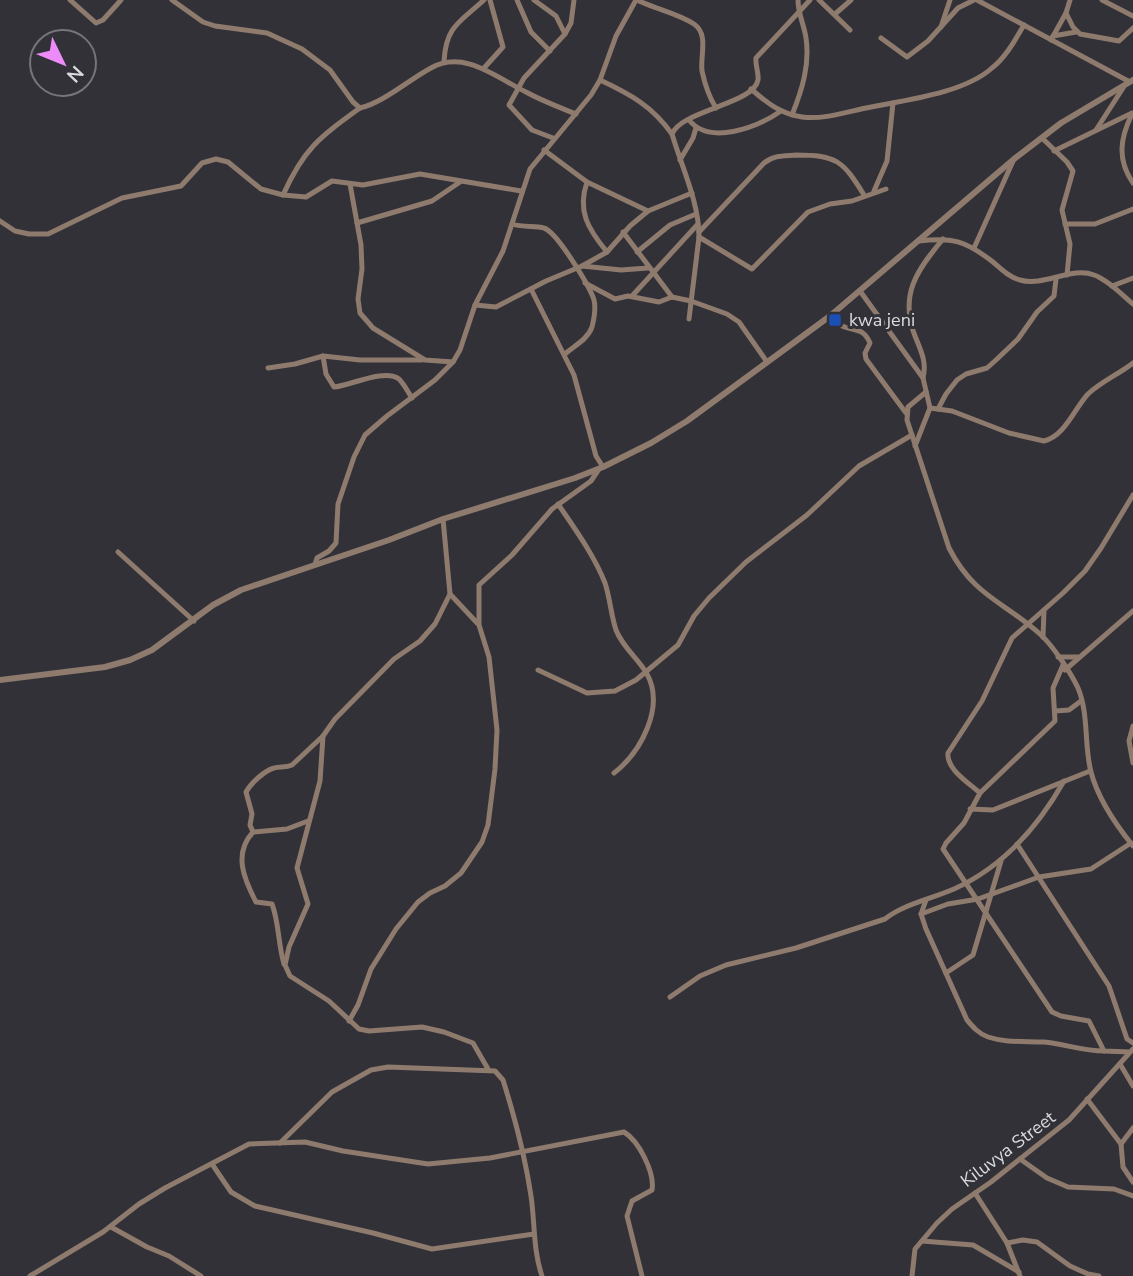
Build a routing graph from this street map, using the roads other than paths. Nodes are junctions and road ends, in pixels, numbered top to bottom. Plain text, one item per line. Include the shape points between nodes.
1 (70, 0) edge
2 (121, 0) edge
3 (172, 0) edge
4 (484, 0) edge
5 (490, 0) edge
6 (517, 0) edge
7 (534, 0) edge
8 (574, 0) edge
9 (636, 0) edge
10 (798, 0) edge
11 (810, 0) edge
12 (819, 0) edge
13 (851, 0) edge
14 (950, 0) edge
15 (976, 0) edge
16 (1070, 0) edge
17 (1102, 0) edge
18 (798, 13) junction
19 (1066, 13) junction
20 (835, 14) junction
21 (1133, 16) edge
22 (1024, 25) junction
23 (941, 27) junction
24 (1133, 27) edge
25 (850, 30) dead end
26 (1076, 32) junction
27 (565, 34) junction
28 (880, 38) dead end
29 (1052, 38) junction
30 (550, 51) junction
31 (444, 61) junction
32 (484, 68) junction
33 (600, 80) junction
34 (1129, 82) edge
35 (517, 88) junction
36 (751, 89) junction
37 (893, 103) junction
38 (360, 107) junction
39 (716, 108) junction
40 (781, 111) junction
41 (1133, 112) edge
42 (576, 114) junction
43 (792, 115) junction
44 (689, 120) junction
45 (696, 128) junction
46 (1096, 131) junction
47 (672, 134) junction
48 (553, 138) junction
49 (1042, 138) junction
50 (544, 150) junction
51 (1054, 151) junction
52 (1014, 159) junction
53 (680, 160) junction
54 (460, 182) junction
55 (587, 182) junction
56 (1133, 183) edge
57 (350, 184) junction
58 (886, 189) dead end
59 (521, 191) junction
60 (873, 191) junction
61 (692, 194) junction
62 (283, 195) junction
63 (864, 195) junction
64 (1133, 209) edge
65 (648, 211) junction
66 (696, 214) junction
67 (0, 221) edge
68 (357, 223) junction
69 (512, 224) junction
70 (698, 224) junction
71 (1065, 224) junction
72 (623, 232) junction
73 (699, 235) junction
74 (943, 239) junction
75 (919, 241) junction
76 (974, 248) junction
77 (607, 252) junction
78 (637, 252) junction
79 (579, 268) junction
80 (648, 268) junction
81 (653, 274) junction
82 (1067, 275) junction
83 (1133, 278) edge
84 (1056, 279) junction
85 (585, 283) junction
86 (1112, 286) junction
87 (531, 289) junction
88 (860, 291) junction
89 (631, 297) junction
90 (672, 297) junction
91 (691, 301) junction
92 (1133, 304) edge
93 (475, 305) junction
94 (830, 316) junction
95 (689, 318) dead end
96 (565, 354) junction
97 (323, 356) junction
98 (425, 360) junction
99 (453, 362) junction
100 (767, 362) junction
101 (1132, 365) edge
102 (268, 368) dead end
103 (923, 378) junction
104 (926, 392) junction
105 (412, 398) junction
106 (930, 408) junction
107 (938, 409) junction
108 (906, 413) junction
109 (912, 435) junction
110 (915, 446) junction
111 (601, 468) junction
112 (1133, 495) edge
113 (558, 504) junction
114 (443, 519) junction
115 (118, 552) dead end
116 (315, 564) junction
117 (450, 594) junction
118 (1044, 611) junction
119 (1133, 611) edge
120 (194, 621) junction
121 (1027, 624) junction
122 (479, 625) junction
123 (1043, 637) junction
124 (1058, 657) junction
125 (1078, 657) junction
126 (1064, 667) junction
127 (538, 670) dead end
128 (646, 672) junction
129 (0, 680) edge
130 (1081, 701) junction
131 (1055, 711) junction
132 (1133, 726) edge
133 (323, 736) junction
134 (1133, 763) edge
135 (1090, 771) junction
136 (614, 773) dead end
137 (1064, 781) junction
138 (980, 793) junction
139 (970, 809) junction
140 (308, 821) junction
141 (253, 832) junction
142 (1133, 832) edge
143 (1125, 836) junction
144 (1017, 844) junction
145 (1132, 845) edge
146 (1001, 861) junction
147 (1039, 877) junction
148 (966, 883) junction
149 (990, 894) junction
150 (978, 899) junction
151 (926, 900) junction
152 (986, 911) junction
153 (921, 914) junction
154 (285, 965) junction
155 (946, 973) junction
156 (670, 997) dead end
157 (349, 1021) junction
158 (1133, 1044) edge
159 (1104, 1051) junction
160 (1132, 1051) edge
161 (1120, 1064) junction
162 (488, 1069) junction
163 (1133, 1086) edge
164 (1087, 1099) junction
165 (1133, 1128) edge
166 (280, 1143) junction
167 (1121, 1144) junction
168 (523, 1151) junction
169 (1020, 1159) junction
170 (212, 1164) junction
171 (1133, 1182) edge
172 (975, 1193) junction
173 (1133, 1196) edge
174 (111, 1227) junction
175 (534, 1234) junction
176 (922, 1241) junction
177 (1007, 1243) junction
178 (1019, 1274) edge
179 (30, 1276) edge
180 (201, 1276) edge
181 (542, 1276) edge
182 (642, 1276) edge
183 (912, 1276) edge
184 (1099, 1276) edge

1 - 2 street via 96,23
3 - 38 street via 203,22 267,33 302,49 330,70
4 - 31 street via 450,32
5 - 32 street via 503,47
6 - 30 street via 531,32
7 - 27 street via 556,16
8 - 27 street
9 - 33 street
9 - 39 street via 700,30 704,77
10 - 18 street
11 - 18 street
12 - 20 street
13 - 20 street
14 - 23 street
15 - 22 street
15 - 23 street via 958,8
16 - 19 street
17 - 21 street
18 - 36 street via 756,58 758,80
18 - 43 street via 807,52 803,88
19 - 26 street
19 - 29 street
20 - 25 street
22 - 29 street
22 - 37 street via 1004,56 974,80
23 - 28 street via 907,57
24 - 26 street via 1119,41
26 - 29 street
27 - 30 street
29 - 34 street
30 - 35 street
31 - 32 street
31 - 38 street
32 - 35 street
33 - 42 street
33 - 47 street via 646,104
34 - 46 street
34 - 49 street
35 - 42 street
35 - 48 street via 510,107 532,130
36 - 39 street
36 - 40 street
37 - 43 street via 823,117
37 - 60 street via 887,161
38 - 62 street via 314,143
39 - 44 street
40 - 43 street
40 - 45 street via 741,130
41 - 46 street
41 - 56 street via 1120,150
42 - 48 street
44 - 45 street
44 - 47 street
45 - 53 street
46 - 51 street
47 - 53 street
48 - 50 street
49 - 51 street
49 - 52 street
50 - 55 street
50 - 59 street
51 - 71 street via 1073,171 1062,210
52 - 75 street
52 - 76 street
53 - 61 street
54 - 57 street via 420,174
54 - 59 street
54 - 68 street via 432,201
55 - 65 street
55 - 77 street via 582,200 586,220
57 - 62 street via 332,181 306,197
57 - 68 street
58 - 60 street
59 - 69 street
60 - 63 street
61 - 65 street
61 - 66 street
62 - 67 street via 261,189 228,162 216,159 202,163 181,187 122,198 48,234 29,234
63 - 73 street via 808,212 752,269
63 - 73 street via 834,159 820,155 770,158
64 - 71 street via 1095,224
65 - 72 street
66 - 70 street
66 - 78 street via 670,225
68 - 98 street via 360,313 373,328
69 - 79 street via 547,229
69 - 93 street
70 - 73 street
70 - 81 street
71 - 82 street via 1070,244
72 - 77 street
72 - 78 street
73 - 91 street
74 - 75 street
74 - 76 street via 959,240
74 - 103 street via 918,272 909,300 911,323 925,363
75 - 88 street
76 - 84 street via 1019,280
77 - 79 street
78 - 80 street
79 - 80 street
79 - 85 street
79 - 87 street
80 - 81 street
81 - 89 street
81 - 90 street
82 - 84 street
82 - 86 street via 1085,272
83 - 86 street
84 - 107 street via 1054,296 1018,339 990,365 957,380
85 - 89 street via 615,299
85 - 96 street via 594,300 592,326
86 - 92 street
87 - 93 street via 496,307
87 - 96 street
88 - 94 street
88 - 103 street
89 - 90 street via 659,302
90 - 91 street
91 - 95 street
91 - 100 street via 734,317
93 - 99 street
94 - 100 street
94 - 108 street via 840,327 860,330 867,337 866,359
96 - 111 street
97 - 98 street
97 - 102 street
97 - 105 street via 334,387 392,376
98 - 99 street
99 - 105 street
100 - 111 street via 687,421
101 - 107 street via 1097,386 1050,440 1009,433
103 - 104 street
104 - 106 street
104 - 108 street
105 - 116 street via 370,429 358,448 338,504 336,542
106 - 107 street
106 - 110 street
108 - 109 street
109 - 110 street
109 - 128 street via 859,466 807,515 746,562 709,598 678,645
110 - 121 street via 940,526 959,567 986,595
111 - 113 street via 591,481
111 - 114 street
112 - 118 street via 1084,571
113 - 122 street via 479,585
113 - 128 street via 596,565 622,642
114 - 116 street
114 - 117 street
115 - 120 street
116 - 120 street via 241,590
117 - 122 street
117 - 133 street via 428,634 394,659
118 - 121 street
118 - 123 street
119 - 125 street
120 - 129 street via 130,660
121 - 123 street
121 - 138 street via 1007,646 994,679 948,753 951,766
122 - 157 street via 489,657 496,723 495,769 485,834 461,873 418,902 396,929 371,969
123 - 124 street
124 - 125 street
124 - 126 street
125 - 126 street
126 - 130 street
126 - 131 street via 1053,688
127 - 128 street via 587,693 615,691
128 - 136 street via 653,694 649,720 637,749
130 - 131 street via 1069,710
130 - 135 street
131 - 138 street via 1051,725
132 - 134 street via 1129,741
133 - 140 street via 320,781
133 - 141 street via 292,765 273,768 249,786 246,797
135 - 137 street
135 - 143 street
137 - 139 street via 993,810
137 - 144 street via 1044,815
138 - 139 street
139 - 148 street via 944,846
140 - 141 street via 287,829
140 - 154 street via 297,868 308,904
141 - 154 street via 243,848 243,877 256,902 272,904
142 - 143 street
143 - 145 street
144 - 146 street
144 - 147 street
145 - 147 street via 1091,869
146 - 148 street
146 - 149 street
147 - 149 street
147 - 158 street via 1109,986 1127,1039
148 - 150 street
148 - 151 street
149 - 150 street
149 - 152 street
150 - 152 street
150 - 153 street
151 - 153 street
151 - 156 street via 882,920 796,948 726,965
152 - 155 street via 971,957
152 - 159 street via 1052,1012 1088,1021
153 - 155 street
154 - 157 street via 290,976
155 - 159 street via 967,1020 987,1037
157 - 162 street via 364,1030 422,1027 466,1039 475,1045
159 - 160 street
160 - 161 street, Kiluvya Street
161 - 163 street
161 - 164 street, Kiluvya Street
162 - 166 street via 371,1070 332,1092
162 - 168 street via 503,1080
164 - 167 street
164 - 169 street, Kiluvya Street via 1069,1120
165 - 167 street
166 - 168 street via 305,1142 415,1164
166 - 170 street via 248,1144
167 - 171 street via 1122,1167
168 - 175 street
168 - 182 street via 614,1133 629,1135 653,1181 652,1190 629,1206
169 - 172 street, Kiluvya Street
169 - 173 street via 1068,1187 1114,1189
170 - 174 street via 139,1203
170 - 175 street via 231,1192 255,1206 432,1249
172 - 176 street, Kiluvya Street via 952,1209
172 - 177 street
174 - 179 street
174 - 180 street
175 - 181 street
176 - 178 street via 973,1245
176 - 183 street, Kiluvya Street via 915,1249
177 - 178 street
177 - 184 street via 1037,1242 1070,1266

